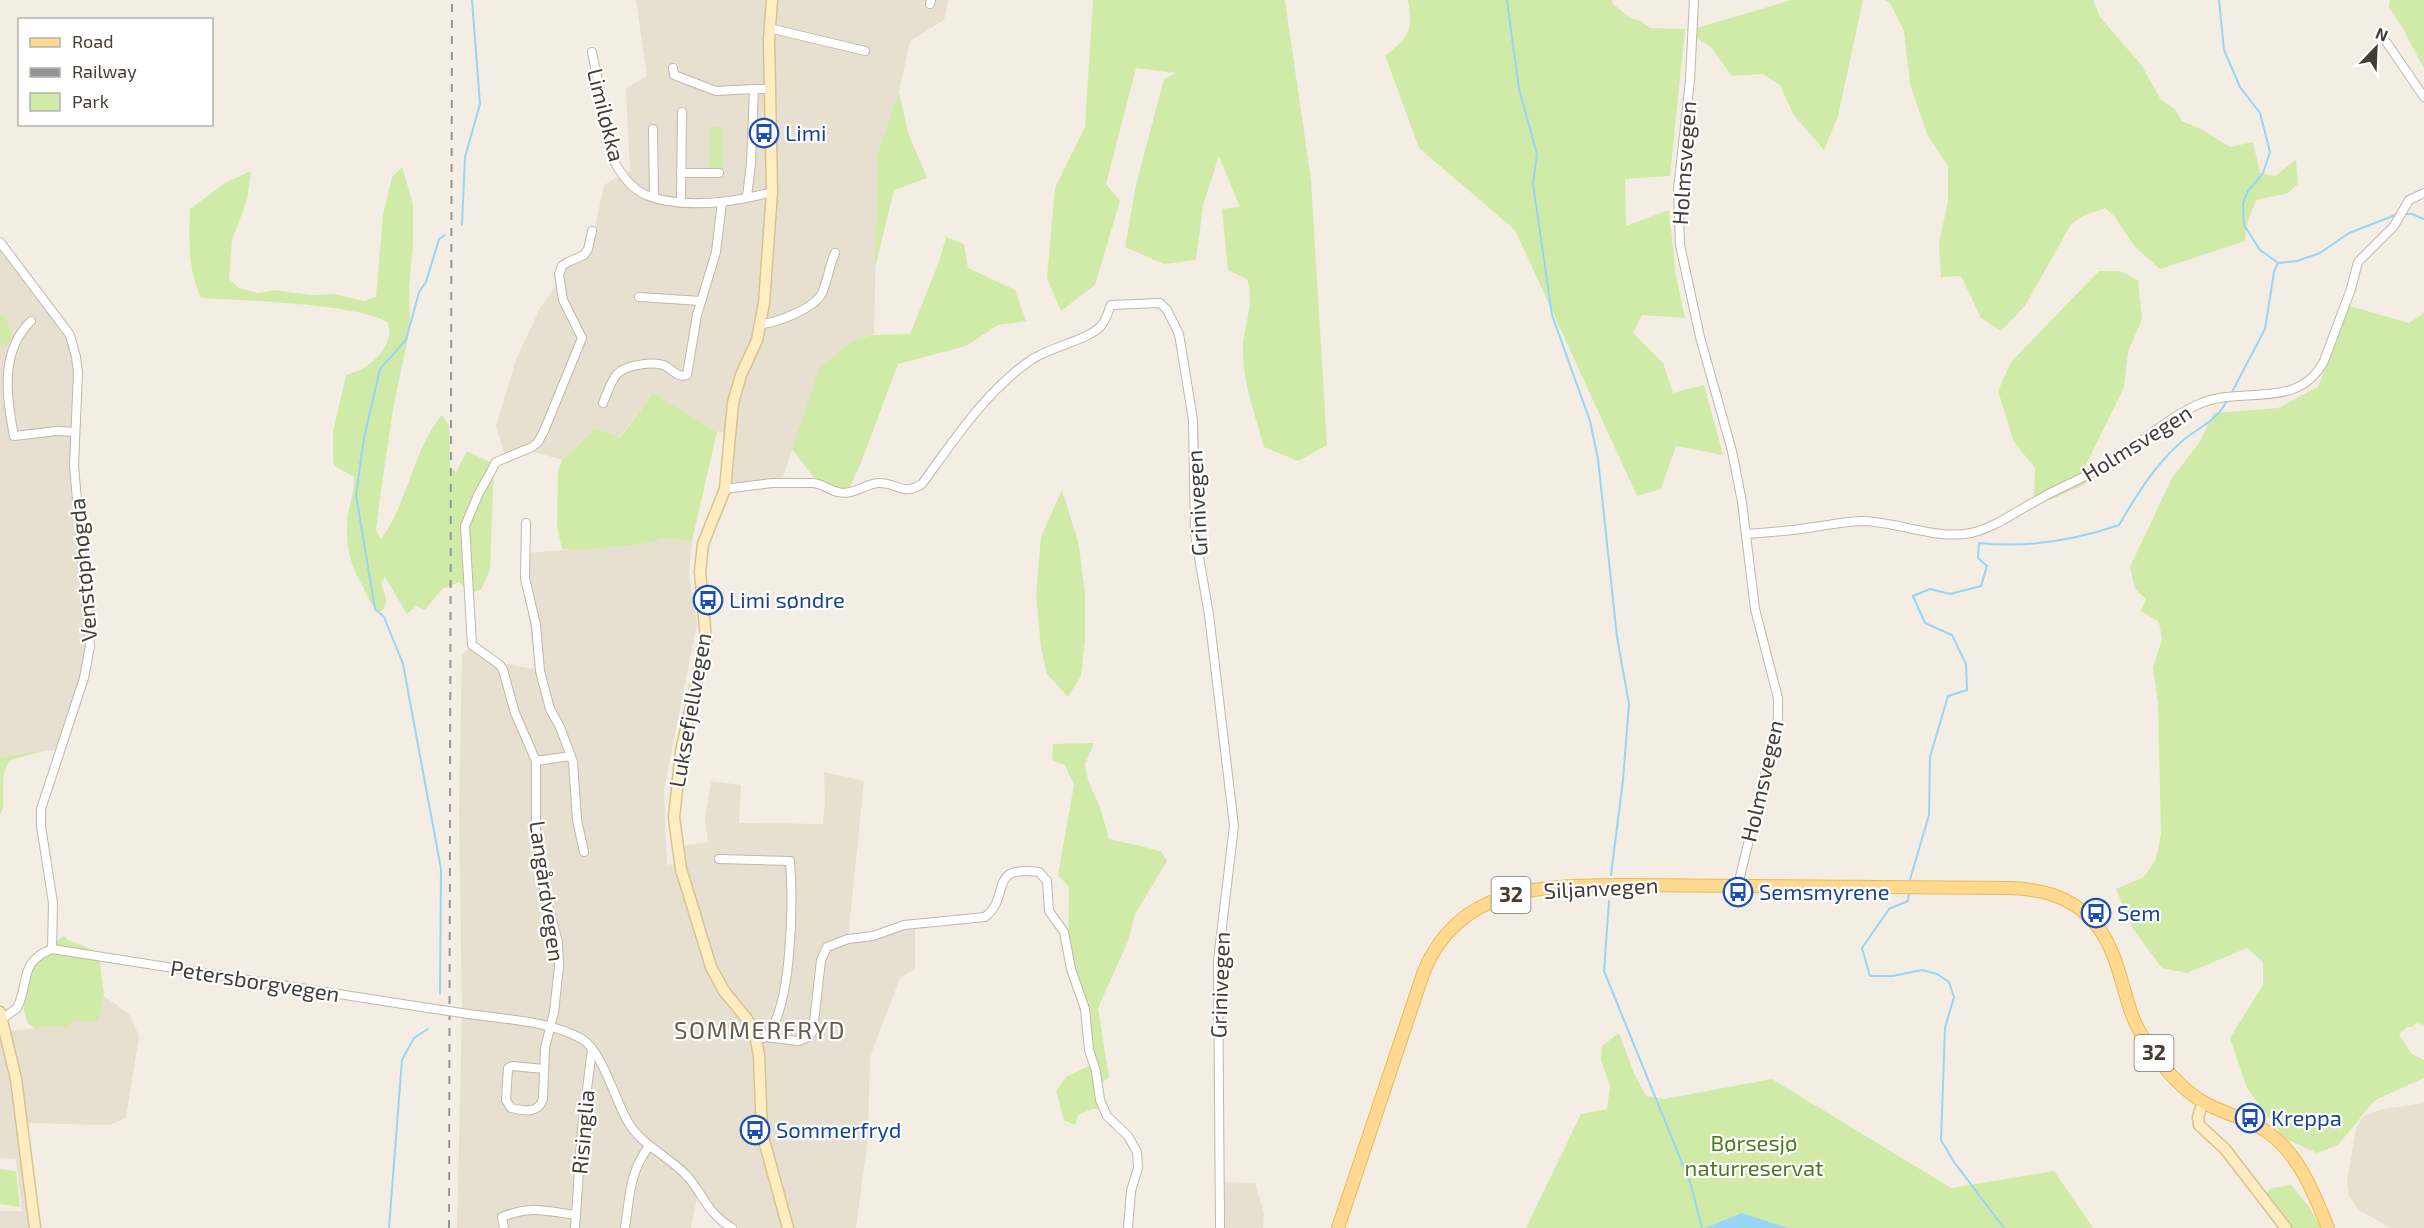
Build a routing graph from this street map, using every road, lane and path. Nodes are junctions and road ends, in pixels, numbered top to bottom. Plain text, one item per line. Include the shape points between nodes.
1 (772, 0) edge
2 (1694, 0) edge
3 (769, 28) junction
4 (2387, 43) dead end
5 (865, 51) dead end
6 (592, 52) dead end
7 (673, 68) dead end
8 (756, 87) junction
9 (770, 89) junction
10 (2424, 97) edge
11 (692, 117) dead end
12 (653, 129) dead end
13 (681, 173) junction
14 (719, 173) dead end
15 (772, 192) junction
16 (2424, 193) edge
17 (654, 197) junction
18 (747, 197) junction
19 (681, 201) junction
20 (722, 202) junction
21 (592, 231) dead end
22 (0, 242) edge
23 (835, 253) dead end
24 (639, 297) dead end
25 (701, 301) junction
26 (31, 321) dead end
27 (761, 324) junction
28 (603, 403) dead end
29 (75, 432) junction
30 (725, 489) junction
31 (526, 523) dead end
32 (1746, 534) junction
33 (571, 756) junction
34 (536, 761) junction
35 (584, 852) dead end
36 (719, 859) dead end
37 (1738, 885) junction
38 (52, 949) junction
39 (1, 1016) edge
40 (550, 1026) junction
41 (3, 1036) edge
42 (761, 1039) junction
43 (592, 1049) junction
44 (544, 1070) junction
45 (2203, 1102) junction
46 (649, 1146) junction
47 (576, 1215) junction
48 (35, 1228) edge
49 (504, 1228) edge
50 (575, 1228) edge
51 (625, 1228) edge
52 (732, 1228) edge
53 (788, 1228) edge
54 (1128, 1228) edge
55 (1220, 1228) edge
56 (1338, 1228) edge
57 (2286, 1228) edge
58 (2328, 1228) edge

1 - 3 main road, Luksefjellvegen
2 - 32 street, Holmsvegen via 1678,190 1680,245 1700,337 1732,452
3 - 5 street
3 - 9 main road, Luksefjellvegen
4 - 10 street
6 - 17 street, Limiløkka via 614,161 636,189
7 - 8 street via 674,75 716,90
8 - 9 street
8 - 18 street
9 - 15 main road, Luksefjellvegen
11 - 13 street via 682,114
12 - 17 street, Limiløkka
13 - 14 street
13 - 19 street
15 - 18 street, Limiløkka
15 - 27 main road, Luksefjellvegen
16 - 32 street, Holmsvegen via 2409,200 2394,226 2360,259 2324,360 2316,374 2300,388 2284,393 2227,395 2206,401 2183,412 2094,472 1980,530 1941,533 1863,521
17 - 19 street, Limiløkka
18 - 20 street, Limiløkka
19 - 20 street, Limiløkka
20 - 25 street via 716,252
21 - 34 street, Langårdvegen via 585,255 562,266 559,274 562,300 582,338 544,431 532,447 495,462 464,533 472,645 503,670 515,713
22 - 29 street, Venstøphøgda via 73,345 78,372
23 - 27 street via 818,300 770,324
24 - 25 street
25 - 28 street via 687,375 680,376 658,363 623,371 615,377
26 - 29 street via 16,336 6,360 5,384 14,436
27 - 30 main road, Luksefjellvegen via 735,394
29 - 38 street, Venstøphøgda via 74,466 90,646 84,678 41,809 53,903
30 - 42 main road, Luksefjellvegen via 701,552 706,640 680,758 675,832 681,869 711,967 724,991
30 - 55 street, Grinivegen via 818,483 847,493 879,483 899,490 915,489 967,423 1031,360 1101,326 1111,305 1164,305 1179,334 1193,420 1195,534 1209,615 1234,826 1218,960
31 - 33 street, Langårdvegen via 525,578 536,625 540,671 550,709
32 - 37 street, Holmsvegen via 1755,609 1778,698 1778,718
33 - 34 street
33 - 35 street, Langårdvegen
34 - 40 street, Langårdvegen via 536,835 559,952
36 - 42 street via 790,861 789,948 781,1002
37 - 45 main road, Siljanvegen / 32 via 2034,890 2052,894 2078,907 2098,927 2108,942 2133,1016 2149,1047 2176,1080
37 - 56 main road, Siljanvegen / 32 via 1562,886 1509,896 1482,905 1461,918 1436,946 1424,971
38 - 39 street via 42,952 31,963 17,1008
38 - 40 street, Petersborgvegen, bridge
39 - 41 main road
40 - 43 street, Petersborgvegen via 585,1040
40 - 44 street
41 - 48 main road via 16,1079
42 - 53 main road, Luksefjellvegen via 762,1133
42 - 54 street via 798,1041 809,1037 813,1031 821,960 827,947 904,925 985,917 993,909 1007,876 1019,871 1039,872 1047,881 1049,910 1064,932 1071,969 1081,993 1100,1100 1107,1116 1128,1136 1137,1152
43 - 46 street via 628,1123
43 - 47 street, Risinglia
44 - 44 street via 540,1107 530,1111 511,1108 506,1100 508,1068
45 - 57 main road via 2199,1125 2225,1149
45 - 58 main road, 32 via 2258,1126 2280,1143 2303,1172
46 - 51 street via 634,1171
46 - 52 street via 688,1177 711,1212
47 - 49 street via 533,1208 502,1217
47 - 50 street, Risinglia

